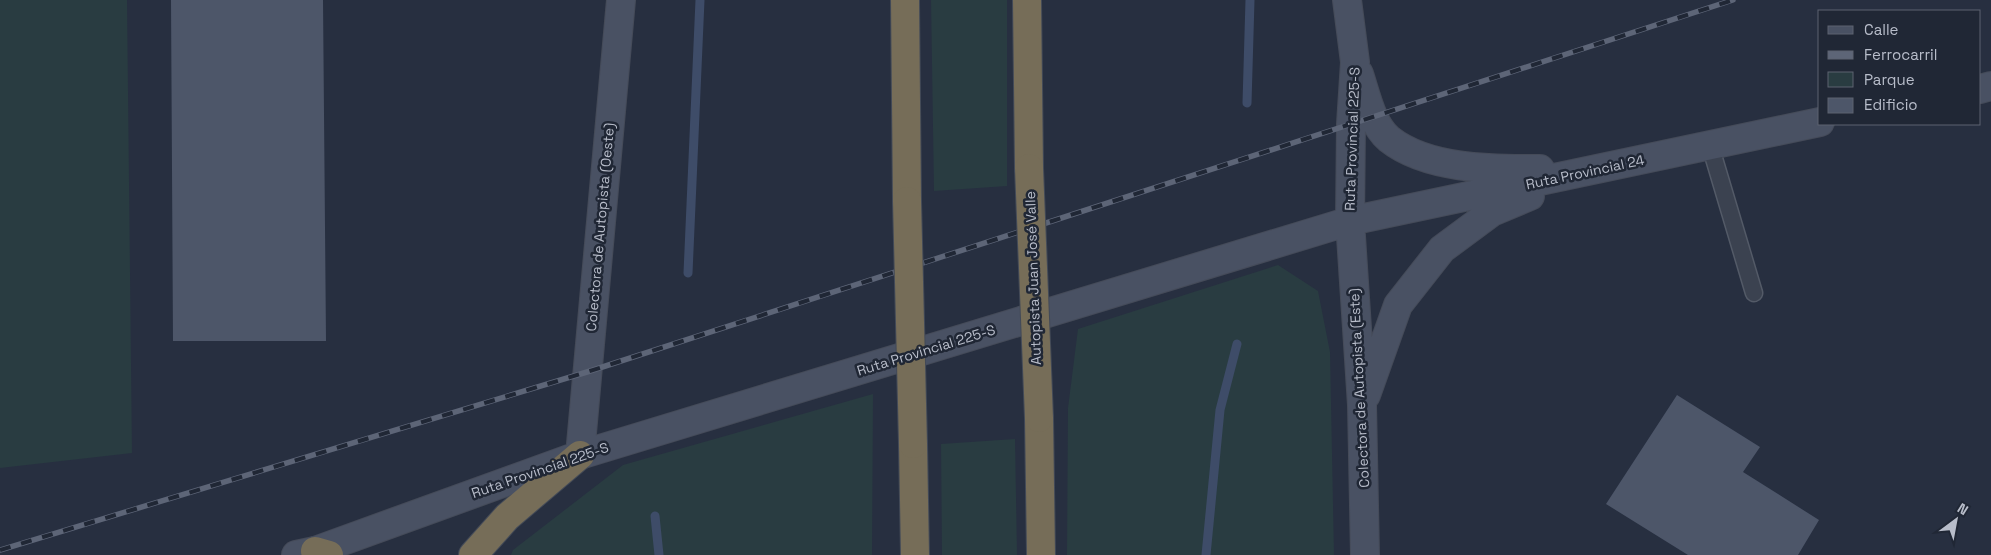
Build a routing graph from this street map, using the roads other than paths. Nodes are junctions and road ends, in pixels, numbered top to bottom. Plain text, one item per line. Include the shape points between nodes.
1 (621, 0) edge
2 (905, 0) edge
3 (1027, 0) edge
4 (1347, 1) edge
5 (1355, 62) junction
6 (1818, 122) edge
7 (1710, 146) junction
8 (1597, 169) junction
9 (1350, 221) junction
10 (1754, 293) dead end
11 (1362, 405) junction
12 (580, 454) junction
13 (914, 508) junction
14 (313, 554) edge
15 (473, 555) edge
16 (909, 555) edge
17 (915, 555) edge
18 (1041, 555) edge
19 (1365, 555) edge

1 - 12 main road, Colectora de Autopista (Oeste)
2 - 13 highway, bridge
3 - 18 highway, Autopista Juan José Valle, bridge via 1028,168 1039,418
4 - 5 main road, Ruta Provincial 225-S
5 - 8 main road via 1373,116 1389,139 1430,161 1504,169
5 - 9 main road, Ruta Provincial 225-S
6 - 7 main road, Ruta Provincial 24
7 - 8 main road, Ruta Provincial 24
7 - 10 lane
8 - 9 main road, Ruta Provincial 24
8 - 11 main road via 1492,212 1442,249 1398,305
9 - 11 main road, Colectora de Autopista (Este)
9 - 12 main road, Ruta Provincial 225-S
11 - 19 main road, Colectora de Autopista (Este)
12 - 14 main road, Ruta Provincial 225-S
12 - 15 highway via 507,517
13 - 16 highway
13 - 17 highway

